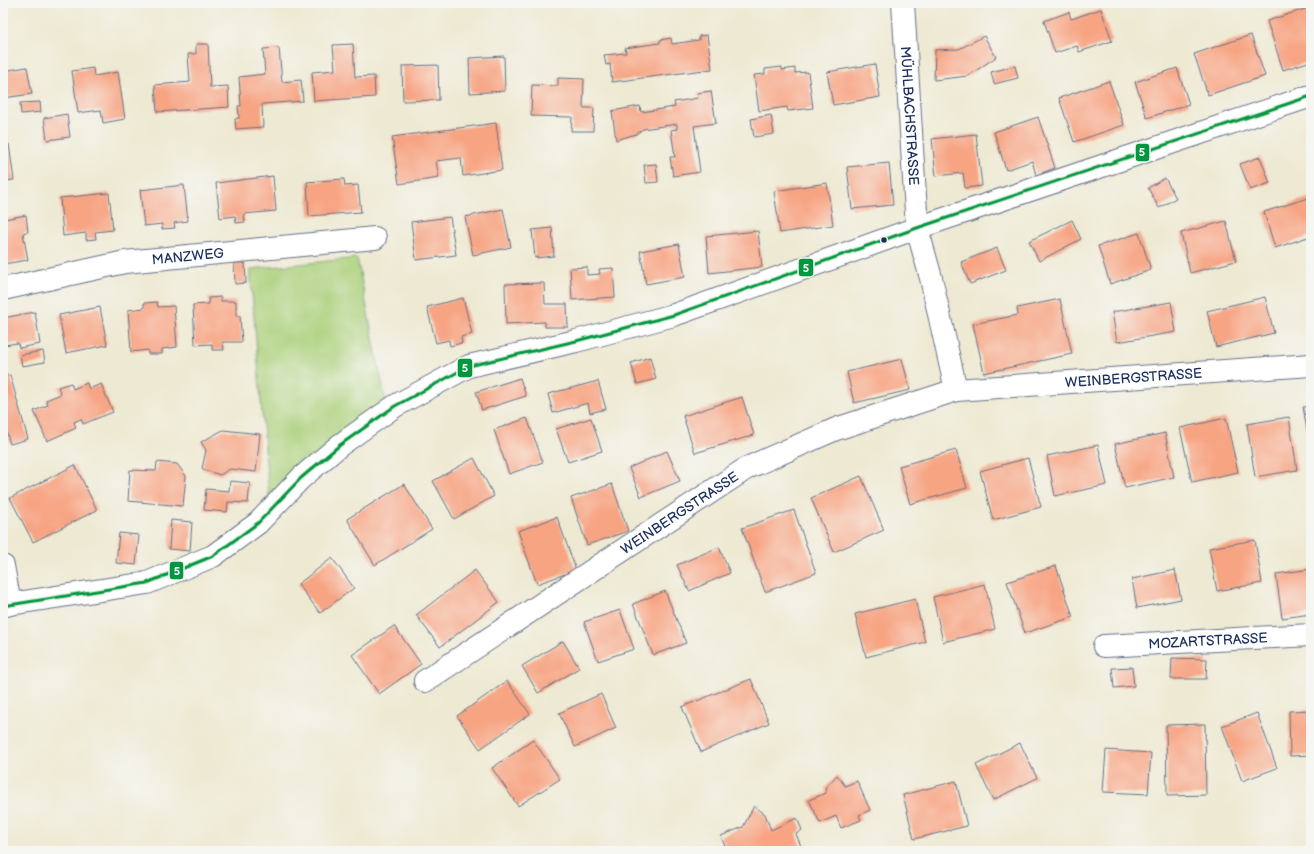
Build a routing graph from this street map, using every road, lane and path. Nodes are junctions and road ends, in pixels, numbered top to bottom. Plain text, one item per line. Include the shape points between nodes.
1 (903, 3) edge
2 (1311, 96) edge
3 (917, 228) junction
4 (375, 238) dead end
5 (3, 289) edge
6 (1311, 365) edge
7 (956, 390) junction
8 (3, 566) edge
9 (7, 605) edge
10 (1311, 635) edge
11 (1104, 646) dead end
12 (425, 681) dead end

1 - 3 street, MÜHLBACHSTRASSE
2 - 3 street
3 - 7 street
3 - 9 street via 674,315 469,366 395,406 340,445 301,478 258,523 213,556 147,583
4 - 5 street, MANZWEG via 126,262
6 - 7 street, WEINBERGSTRASSE
7 - 12 street, WEINBERGSTRASSE via 836,429 747,468
8 - 9 street
10 - 11 street, MOZARTSTRASSE

